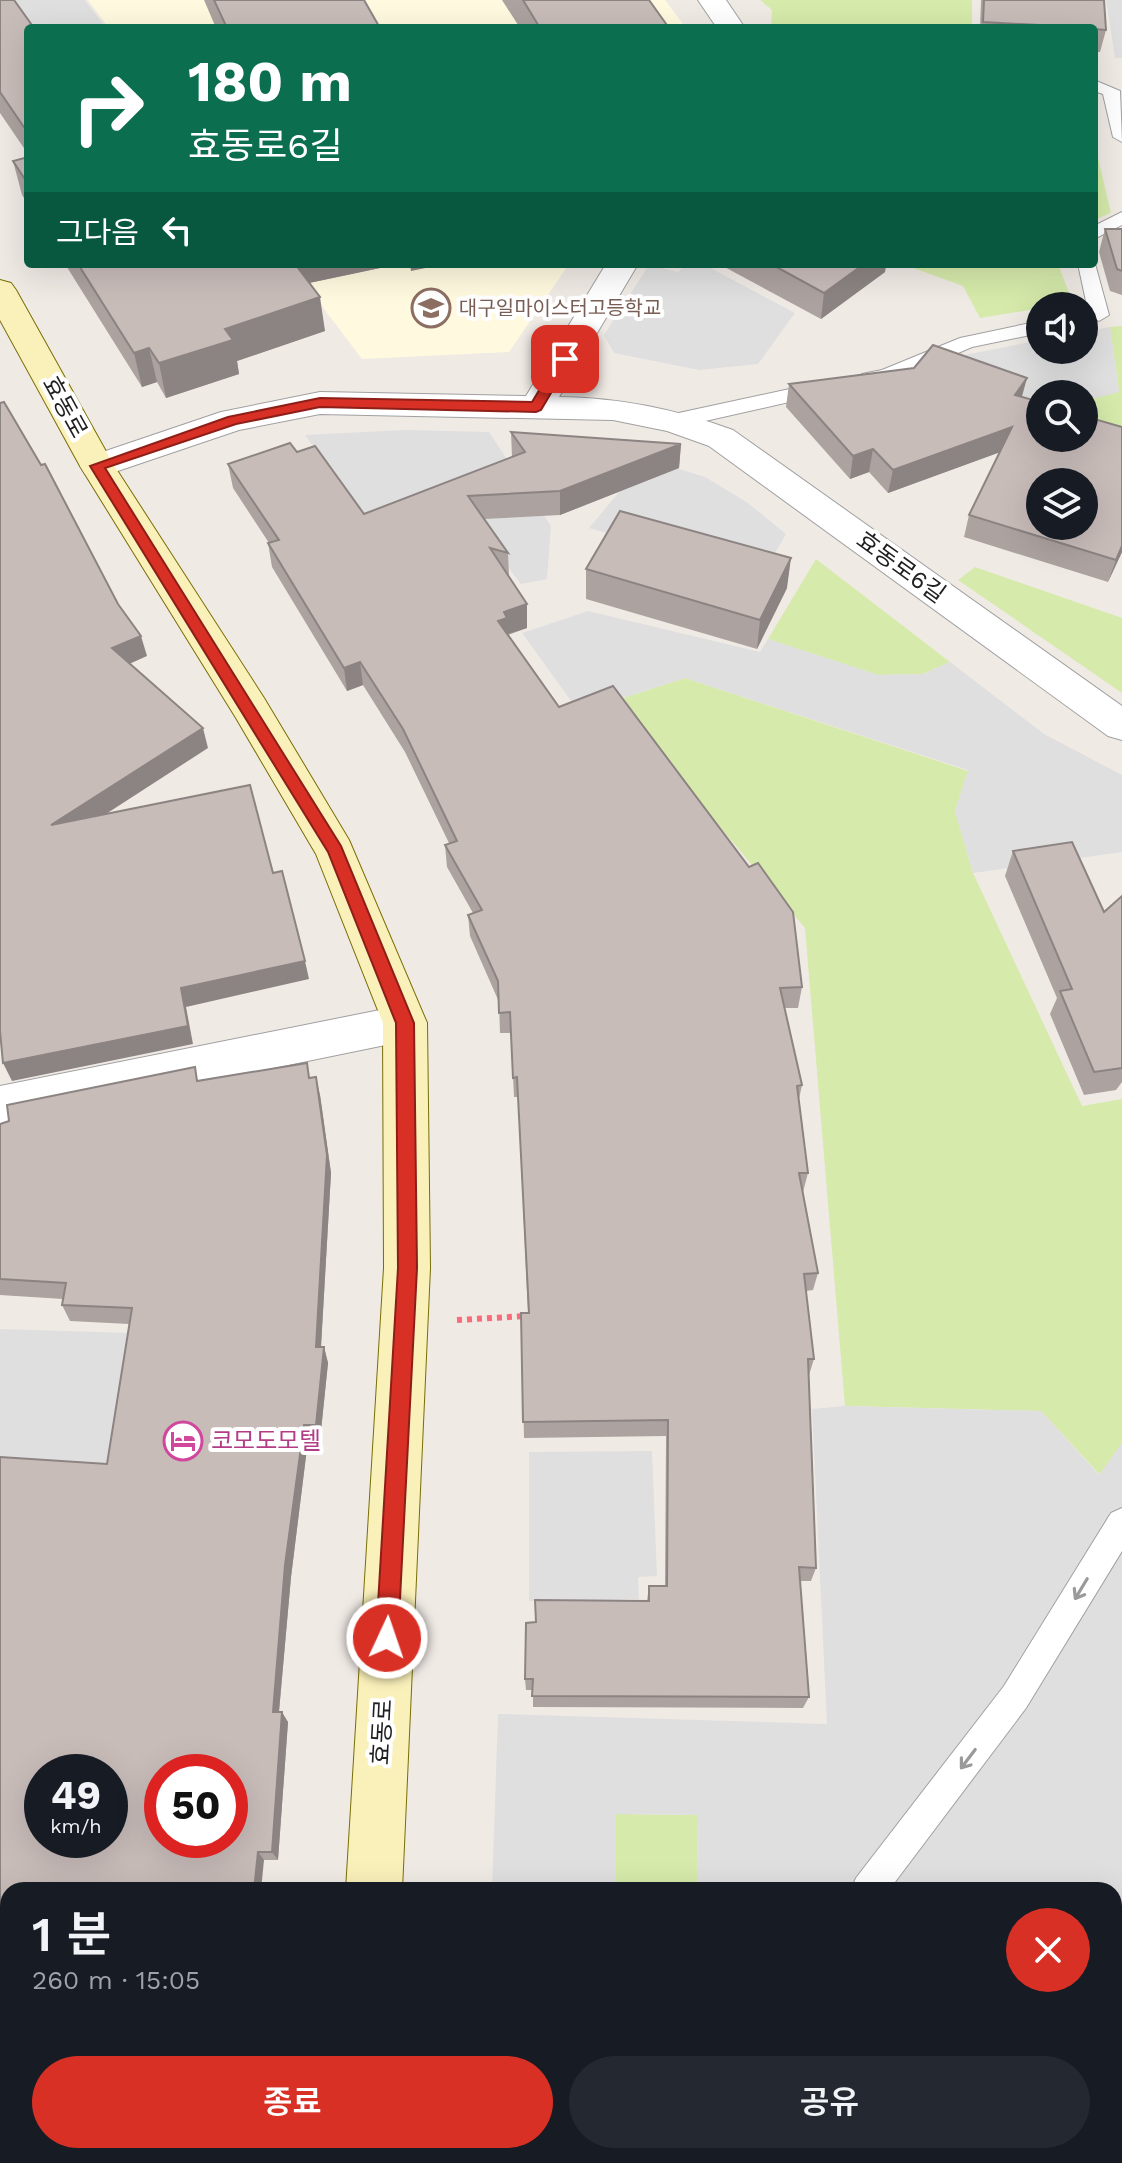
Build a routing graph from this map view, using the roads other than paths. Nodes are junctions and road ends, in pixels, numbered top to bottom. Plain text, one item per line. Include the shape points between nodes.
1 (712, 0) edge
2 (728, 24) edge
3 (1098, 86) edge
4 (1122, 137) edge
5 (1122, 218) edge
6 (1098, 231) edge
7 (620, 268) edge
8 (1087, 268) edge
9 (1090, 292) edge
10 (5, 310) edge
11 (1122, 315) edge
12 (1098, 316) edge
13 (1026, 330) edge
14 (536, 407) junction
15 (674, 421) junction
16 (97, 466) junction
17 (1122, 726) edge
18 (405, 1023) junction
19 (0, 1105) edge
20 (1122, 1523) edge
21 (374, 1882) edge
22 (874, 1882) edge

1 - 2 street
3 - 4 lane via 1111,91
5 - 6 lane
7 - 14 street
8 - 9 lane
10 - 16 main road, 효동로
11 - 12 lane
13 - 15 lane, 효동로6길 via 967,342 886,376
14 - 15 street, 효동로6길 via 613,409
14 - 16 street, 효동로6길 via 320,403 233,420
15 - 17 street, 효동로6길 via 721,438
16 - 18 main road, 효동로 via 335,851
18 - 19 street
18 - 21 main road, 효동로 via 407,1268
20 -> 22 lane via 1015,1697

